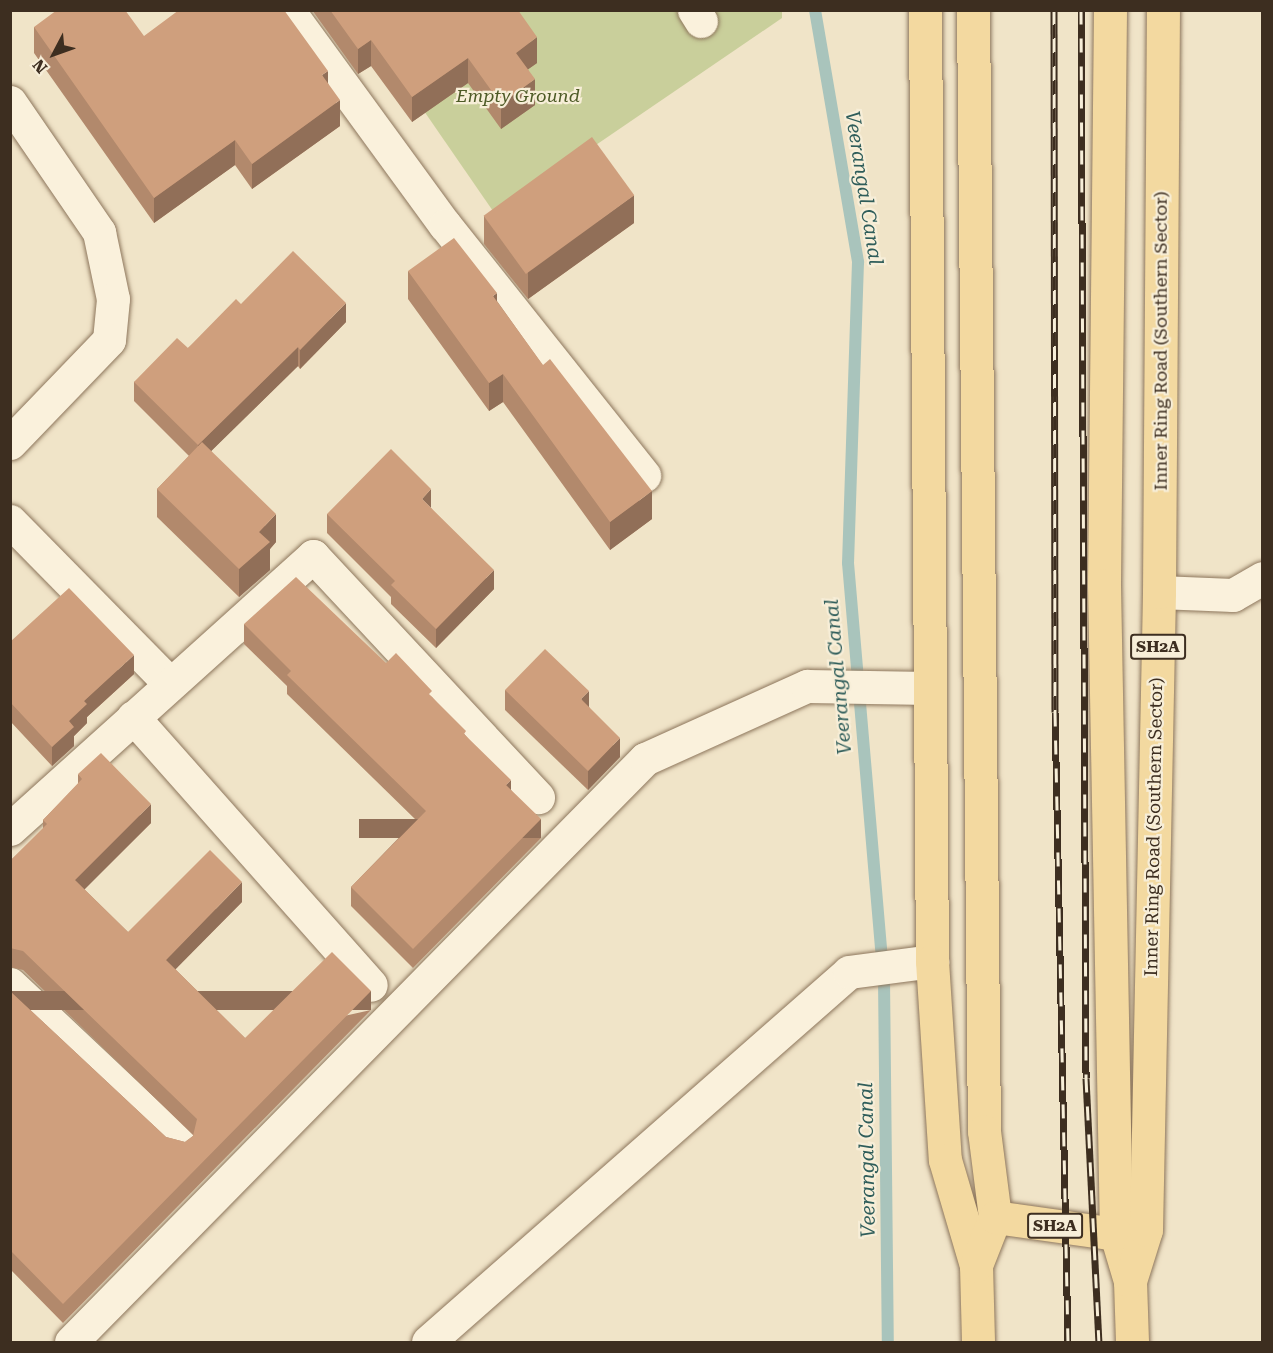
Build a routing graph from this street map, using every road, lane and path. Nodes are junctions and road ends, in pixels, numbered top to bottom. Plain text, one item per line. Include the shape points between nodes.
1 (288, 10) edge
2 (925, 10) edge
3 (973, 10) edge
4 (1110, 10) edge
5 (1163, 10) edge
6 (10, 102) edge
7 (10, 443) edge
8 (644, 475) dead end
9 (10, 521) edge
10 (1263, 578) edge
11 (1159, 592) junction
12 (169, 683) junction
13 (930, 688) junction
14 (133, 717) junction
15 (538, 797) dead end
16 (10, 829) edge
17 (917, 963) junction
18 (10, 984) edge
19 (371, 985) dead end
20 (179, 1143) edge
21 (995, 1217) junction
22 (1116, 1234) junction
23 (976, 1265) junction
24 (1130, 1281) junction
25 (71, 1342) edge
26 (428, 1342) edge
27 (978, 1342) edge
28 (1132, 1342) edge

1 - 8 street via 445,225
2 - 13 main road
3 - 21 main road via 984,1131
4 - 22 main road, Inner Ring Road (Southern Sector) / SH2A via 1104,585
5 - 11 main road, Inner Ring Road (Southern Sector) / SH2A
6 - 7 street via 99,232 113,299 109,340
9 - 12 street
10 - 11 street via 1233,595
11 - 24 main road, Inner Ring Road (Southern Sector) / SH2A via 1146,1230
12 - 14 street
12 - 15 street via 313,555
13 - 17 main road
13 - 25 street via 807,686 645,759
14 - 16 street
14 - 19 street
17 - 23 main road via 945,1160
17 - 26 street via 849,972
18 - 20 street
21 - 22 main road, SH2A
21 - 23 main road
22 - 24 main road, Inner Ring Road (Southern Sector) / SH2A
23 - 27 main road
24 - 28 main road, Inner Ring Road (Southern Sector) / SH2A

